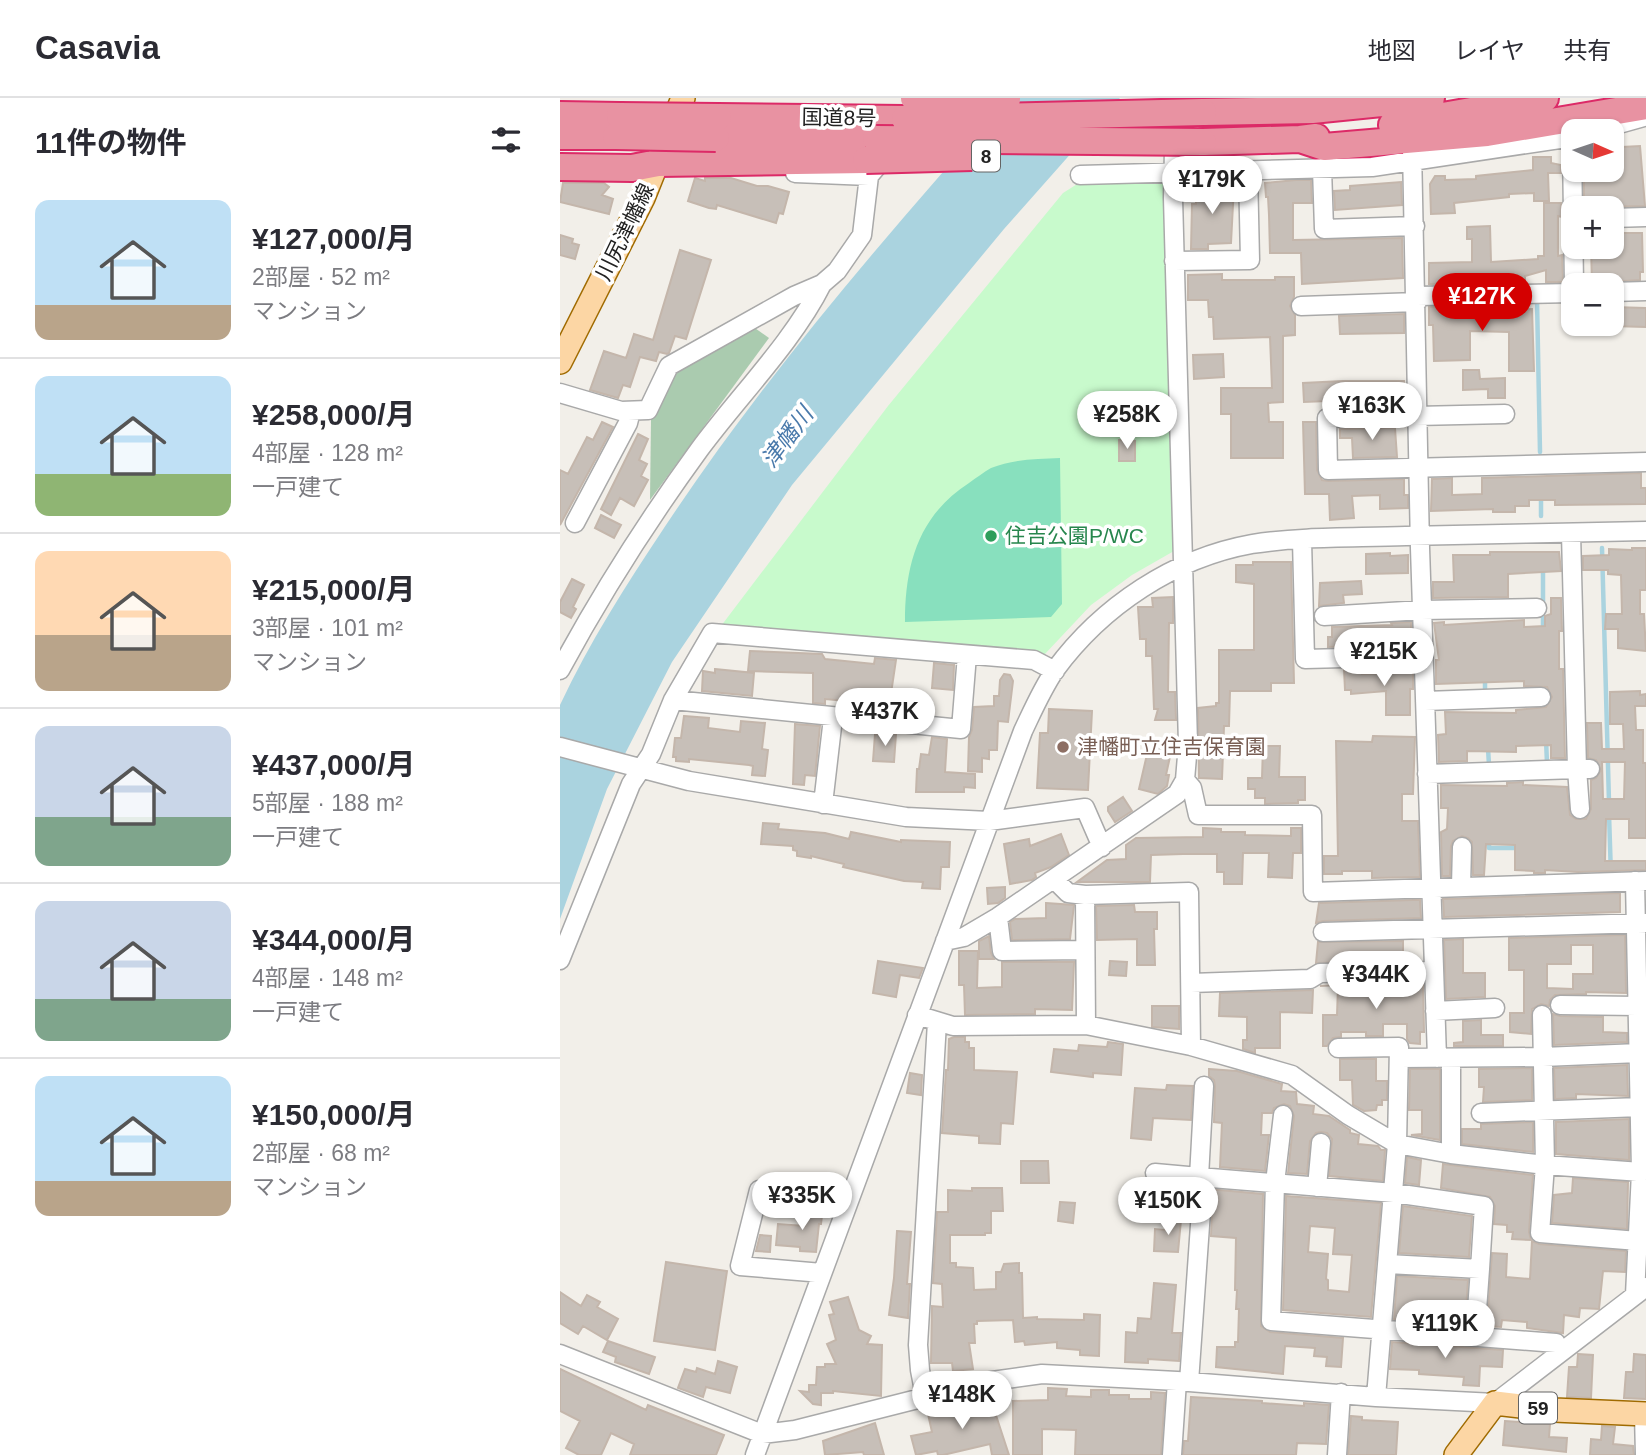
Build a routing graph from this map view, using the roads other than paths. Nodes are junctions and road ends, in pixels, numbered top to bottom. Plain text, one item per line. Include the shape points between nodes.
1 (683, 98) edge
2 (936, 98) edge
3 (1175, 98) edge
4 (1350, 98) edge
5 (1431, 98) edge
6 (1545, 98) edge
7 (1646, 106) edge
8 (909, 108) edge
9 (1312, 110) junction
10 (560, 115) edge
11 (1646, 117) edge
12 (1624, 123) edge
13 (618, 126) junction
14 (717, 128) junction
15 (560, 136) edge
16 (1300, 139) junction
17 (1561, 139) edge
18 (1412, 155) junction
19 (870, 158) junction
20 (658, 163) junction
21 (560, 167) edge
22 (1322, 168) junction
23 (1248, 171) junction
24 (1174, 172) junction
25 (1080, 175) dead end
26 (1646, 217) edge
27 (1624, 218) edge
28 (1415, 226) junction
29 (1174, 261) junction
30 (822, 284) junction
31 (1646, 291) edge
32 (1624, 292) edge
33 (1561, 293) edge
34 (1417, 299) junction
35 (1301, 306) dead end
36 (560, 362) edge
37 (560, 393) edge
38 (631, 411) junction
39 (1505, 414) dead end
40 (1418, 416) junction
41 (1646, 462) edge
42 (1419, 468) junction
43 (575, 523) dead end
44 (1646, 531) edge
45 (1571, 533) junction
46 (1420, 536) junction
47 (1302, 540) junction
48 (1182, 566) junction
49 (1537, 608) dead end
50 (1422, 610) junction
51 (1324, 616) dead end
52 (967, 655) junction
53 (1423, 656) junction
54 (560, 670) edge
55 (1055, 671) junction
56 (1541, 697) dead end
57 (673, 700) junction
58 (1425, 701) junction
59 (833, 718) junction
60 (560, 747) edge
61 (637, 769) junction
62 (1584, 769) junction
63 (1427, 774) junction
64 (1185, 780) junction
65 (823, 804) junction
66 (1580, 809) dead end
67 (989, 821) junction
68 (1102, 847) junction
69 (1462, 847) dead end
70 (1055, 880) junction
71 (1640, 881) edge
72 (1461, 886) junction
73 (1432, 887) junction
74 (1085, 895) junction
75 (998, 917) junction
76 (1641, 923) edge
77 (1433, 929) junction
78 (1323, 932) dead end
79 (944, 941) junction
80 (1085, 950) junction
81 (560, 960) edge
82 (1434, 971) junction
83 (1191, 983) junction
84 (1560, 1006) dead end
85 (1637, 1006) junction
86 (1495, 1008) dead end
87 (1436, 1011) junction
88 (917, 1015) junction
89 (1542, 1015) dead end
90 (937, 1022) junction
91 (1086, 1025) junction
92 (1348, 1044) dead end
93 (1191, 1046) junction
94 (1639, 1053) junction
95 (1543, 1057) junction
96 (1399, 1058) junction
97 (1444, 1058) junction
98 (1204, 1086) dead end
99 (1640, 1107) junction
100 (1543, 1110) junction
101 (1481, 1113) dead end
102 (1283, 1115) dead end
103 (1321, 1143) dead end
104 (1397, 1144) junction
105 (1451, 1154) junction
106 (1545, 1165) junction
107 (1641, 1171) junction
108 (1155, 1173) dead end
109 (1199, 1177) junction
110 (1275, 1183) junction
111 (1317, 1187) junction
112 (1394, 1193) junction
113 (849, 1198) junction
114 (1201, 1211) dead end
115 (1638, 1241) junction
116 (1388, 1264) junction
117 (1480, 1269) junction
118 (822, 1273) junction
119 (1640, 1291) edge
120 (1382, 1330) junction
121 (1475, 1337) junction
122 (1561, 1352) junction
123 (560, 1354) edge
124 (1183, 1381) junction
125 (1341, 1393) junction
126 (925, 1396) junction
127 (1376, 1397) junction
128 (1495, 1403) junction
129 (1645, 1414) edge
130 (762, 1434) junction
131 (755, 1455) edge
132 (769, 1455) edge
133 (1172, 1455) edge
134 (1337, 1455) edge
135 (1456, 1455) edge
136 (1645, 1455) edge

1 - 20 main road, 川尻津幡線
2 - 19 street
3 - 24 street
4 - 9 highway, 8 via 1325,102
5 - 9 highway, 国道8号 / 8
6 - 16 highway, 国道8号 / 8
7 - 16 highway, 8 via 1487,133 1324,147
8 - 9 highway, 国道8号 / 8, bridge via 1119,114
8 - 14 highway, 国道8号 / 8
10 - 13 highway, 国道8号 / 8
11 - 12 street
13 - 14 highway, 国道8号 / 8, bridge
13 - 15 highway, 国道8号 / 8
14 - 19 highway, 国道8号 / 8
16 - 19 highway, 国道8号 / 8, bridge via 1104,140 1064,153
17 - 18 street
18 - 22 street via 1372,167
18 - 28 street
19 - 20 highway
19 - 30 street via 862,235
20 - 21 highway via 632,168
20 - 36 main road, 川尻津幡線
22 - 23 street
22 - 28 street via 1324,229
23 - 24 street
23 - 29 street via 1250,260
24 - 25 street
24 - 29 street
26 - 27 street
28 - 34 street
29 - 48 street
30 - 38 street via 669,366 648,410
30 - 54 street via 690,462 613,578
31 - 32 street
33 - 34 street
34 - 35 street
34 - 40 street
37 - 38 street
38 - 43 street
39 - 40 street
40 - 42 street
40 - 42 street via 1327,418 1328,470
41 - 42 street
42 - 46 street
44 - 45 street
45 - 46 street
45 - 62 street
46 - 47 street
46 - 50 street
47 - 48 street via 1249,545
47 - 53 street via 1305,659
48 - 55 street via 1108,613
48 - 64 street via 1188,744
49 - 50 street
50 - 51 street
50 - 53 street
52 - 55 street via 1034,660
52 - 57 street via 712,633
52 - 59 street via 961,729
53 - 58 street
55 - 67 street via 1023,731
56 - 58 street
57 - 59 street
57 - 61 street via 651,754
58 - 63 street
59 - 65 street
60 - 61 street
61 - 65 street
61 - 81 street
62 - 63 street
62 - 66 street
63 - 73 street
64 - 68 street via 1177,794
64 - 73 street via 1192,788 1198,815 1312,816 1313,892
65 - 67 street via 906,817
67 - 68 street via 1085,808
67 - 79 street
68 - 70 street
69 - 72 street
70 - 74 street via 1068,893
70 - 75 street
71 - 72 street
71 - 76 street
72 - 73 street
73 - 77 street
74 - 80 street
74 - 83 street via 1189,892
75 - 79 street via 964,937
75 - 80 street via 1002,951
76 - 77 street
76 - 85 street
77 - 78 street
77 - 82 street
79 - 88 street
80 - 91 street
82 - 83 street via 1320,973 1310,979
82 - 87 street
83 - 93 street
84 - 85 street
85 - 94 street
86 - 87 street
87 - 97 street
88 - 90 street
88 - 113 street
89 - 95 street
90 - 91 street via 953,1026
90 - 126 street via 918,1345
91 - 93 street
92 - 96 street via 1399,1047
93 - 104 street via 1292,1075
94 - 95 street
94 - 99 street
95 - 97 street
95 - 100 street
96 - 97 street
96 - 104 street
97 - 105 street
98 - 109 street
99 - 100 street
99 - 107 street
100 - 101 street
100 - 106 street
102 - 110 street
103 - 111 street
104 - 105 street
104 - 112 street
105 - 106 street
106 - 107 street
106 - 115 street via 1540,1233
107 - 115 street
108 - 109 street
109 - 110 street
110 - 111 street
110 - 120 street via 1272,1321
111 - 112 street
112 - 116 street
112 - 117 street via 1484,1206
113 - 118 street
113 - 118 street via 760,1190 740,1266
114 - 124 street
115 - 119 street
116 - 117 street
116 - 120 street
117 - 121 street
118 - 130 street
119 - 122 street
120 - 121 street
120 - 127 street
121 - 122 street via 1556,1343
122 - 128 street
123 - 130 street
124 - 125 street
124 - 126 street via 1042,1374
124 - 133 street
125 - 127 street
125 - 134 street
126 - 130 street via 795,1430
127 - 128 street
128 - 129 main road, 59
128 - 135 main road, 59
129 - 136 street
130 - 131 street
130 - 132 street

